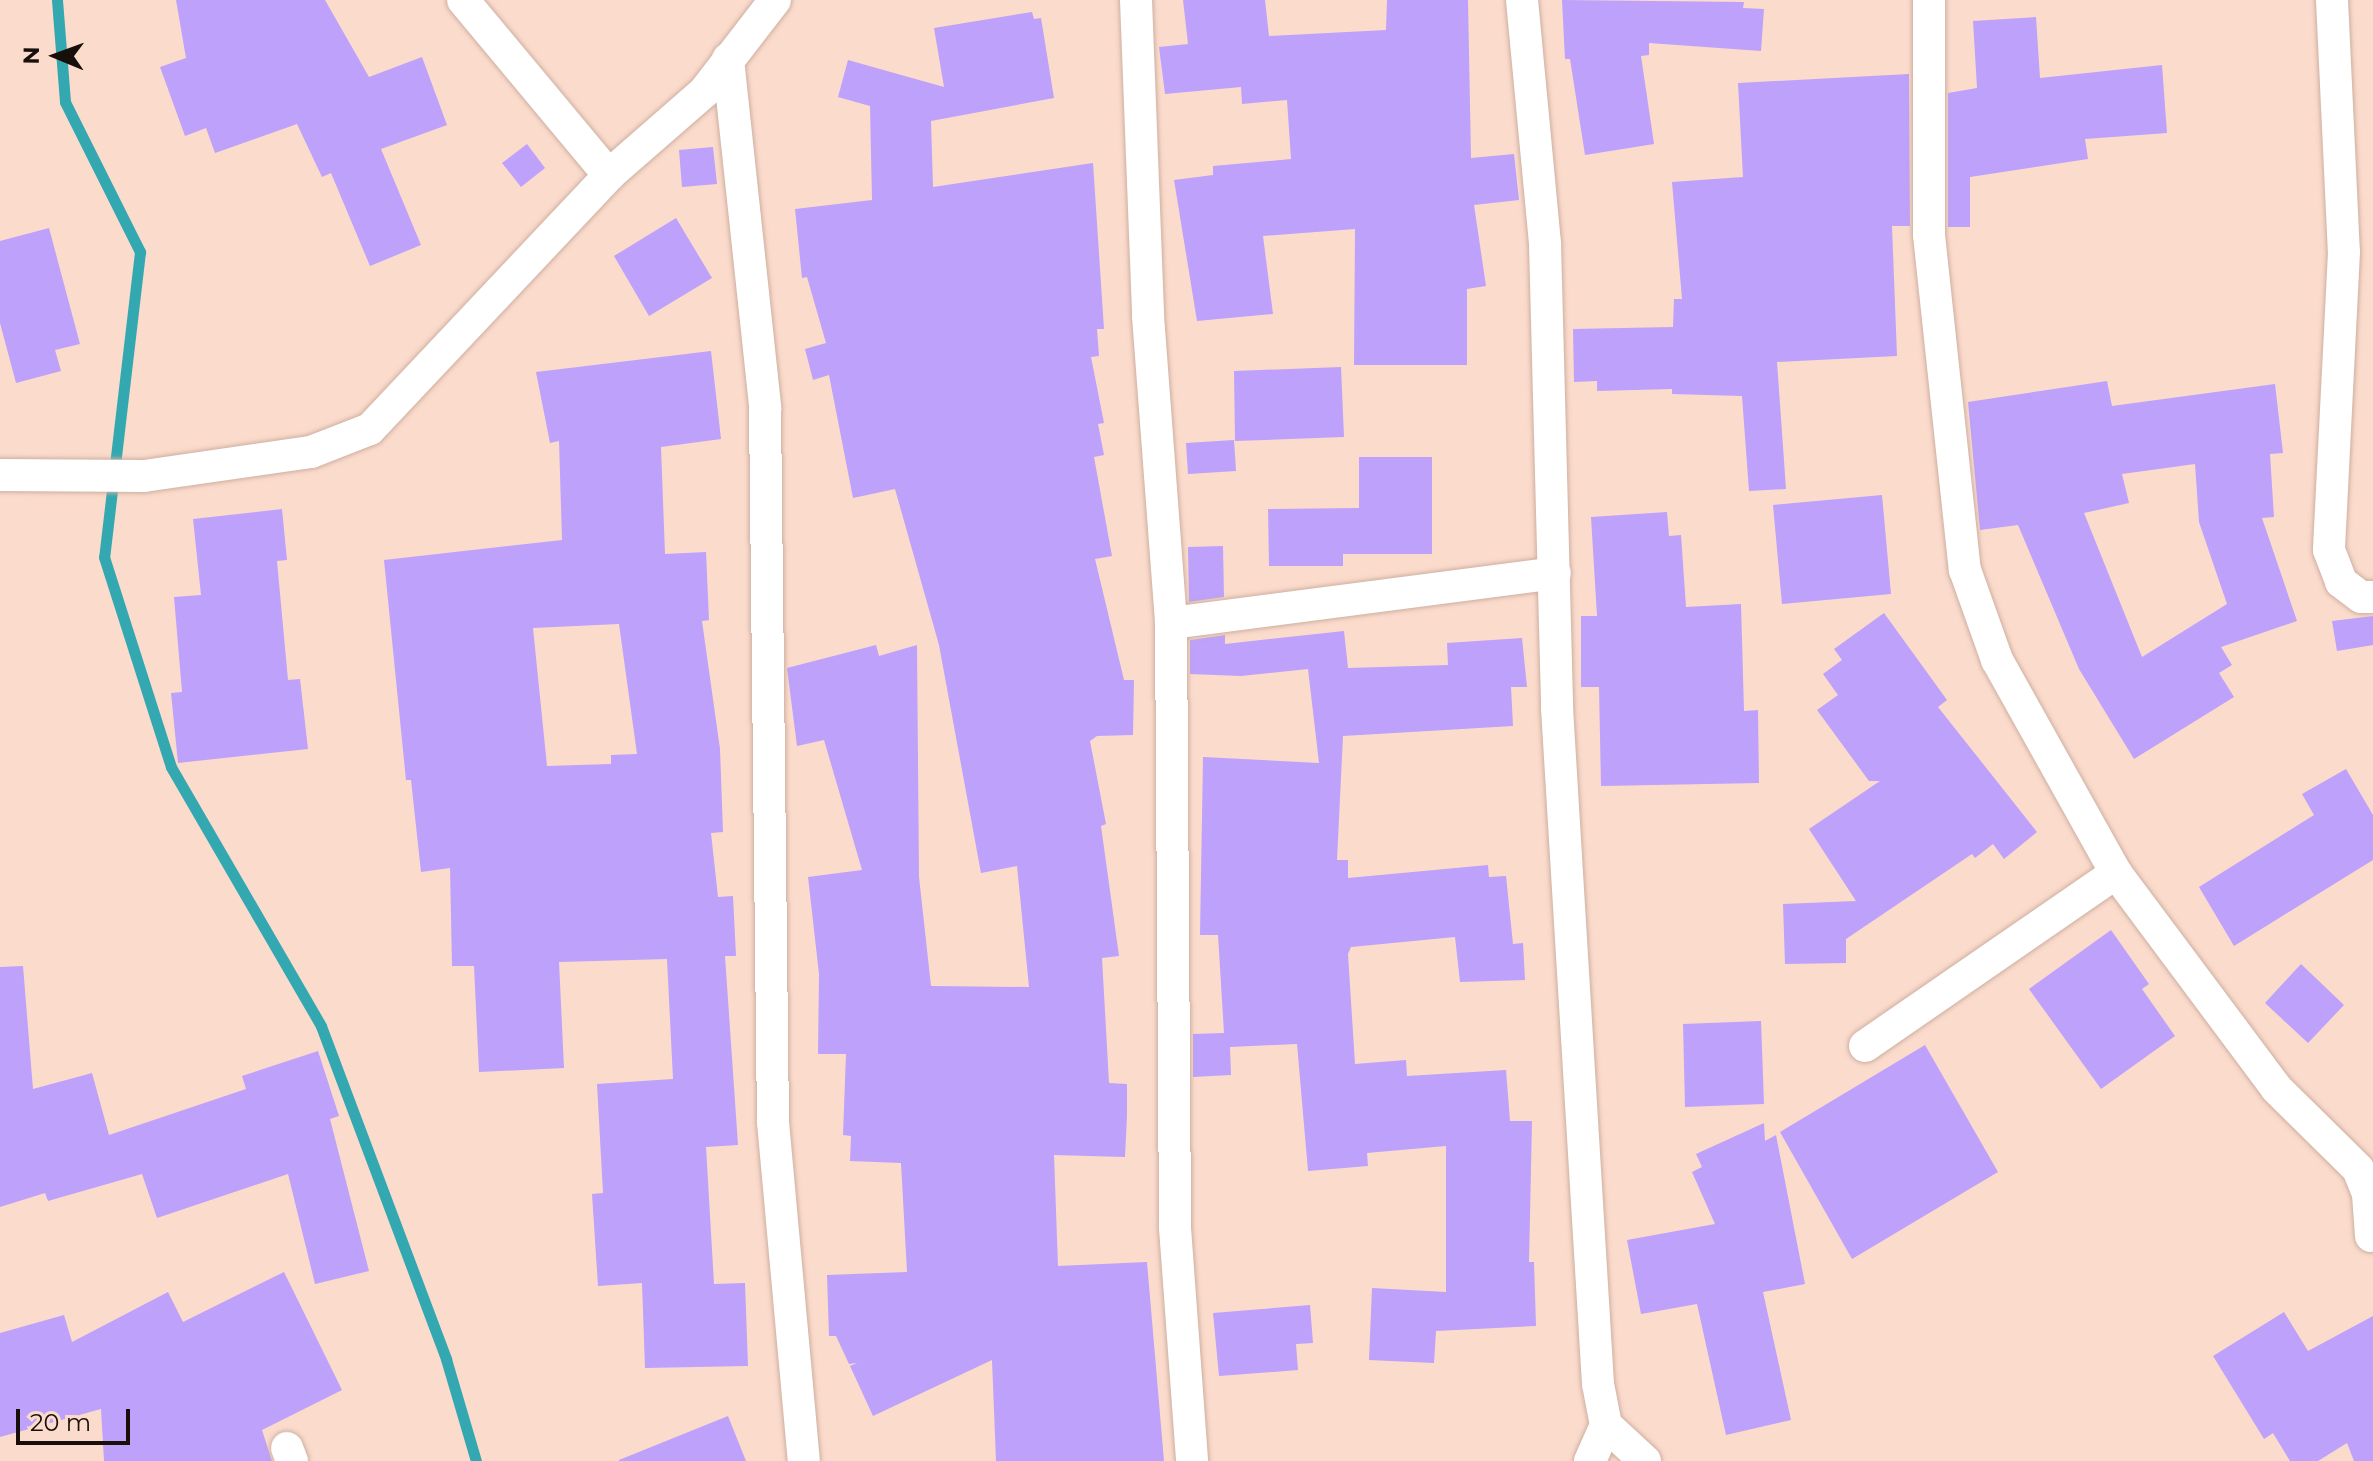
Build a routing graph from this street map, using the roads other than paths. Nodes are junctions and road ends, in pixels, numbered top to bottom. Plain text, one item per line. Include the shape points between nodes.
1 (463, 0) edge
2 (775, 0) edge
3 (1136, 0) edge
4 (1522, 0) edge
5 (1929, 0) edge
6 (2332, 0) edge
7 (728, 59) junction
8 (609, 175) junction
9 (0, 475) edge
10 (1555, 573) junction
11 (2373, 597) edge
12 (1171, 623) junction
13 (2116, 873) junction
14 (1865, 1046) dead end
15 (2371, 1236) dead end
16 (1606, 1425) junction
17 (804, 1461) edge
18 (1192, 1461) edge
19 (1590, 1461) edge
20 (1645, 1461) edge

1 - 8 street
2 - 7 street
3 - 12 street via 1148,316
4 - 10 street via 1545,244
5 - 13 street via 1929,235 1965,570 1997,660
6 - 11 street via 2344,252 2329,550 2341,582 2361,597
7 - 8 street via 704,92
7 - 17 street via 765,408 773,1122
8 - 9 street via 370,429 311,452 144,476
10 - 12 street
10 - 16 street via 1578,1112 1598,1384
12 - 18 street via 1175,1228
13 - 14 street
13 - 15 street via 2276,1088 2358,1169 2368,1194
16 - 19 street
16 - 20 street

